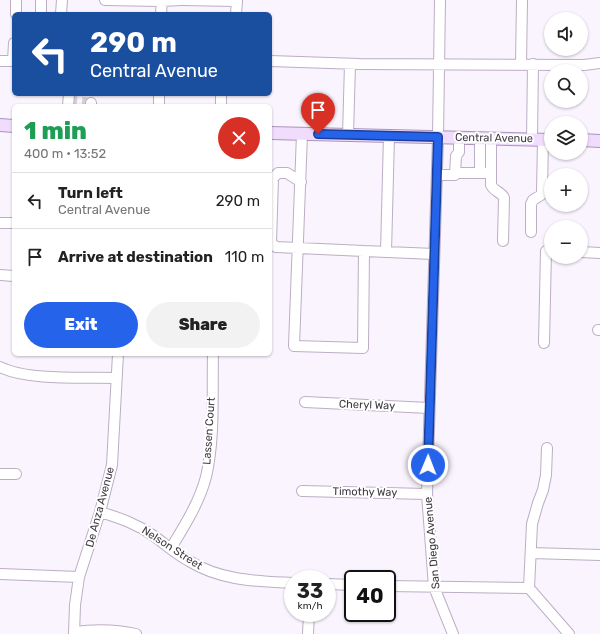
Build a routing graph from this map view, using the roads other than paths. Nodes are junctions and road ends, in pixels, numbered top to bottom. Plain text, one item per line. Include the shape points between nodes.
1 (16, 0) edge
2 (41, 0) edge
3 (62, 0) edge
4 (105, 0) edge
5 (162, 0) edge
6 (182, 0) edge
7 (440, 0) edge
8 (522, 0) edge
9 (237, 1) edge
10 (16, 12) edge
11 (41, 12) edge
12 (61, 12) edge
13 (161, 12) edge
14 (236, 12) edge
15 (0, 61) edge
16 (12, 61) edge
17 (272, 61) edge
18 (600, 63) edge
19 (350, 64) junction
20 (439, 64) junction
21 (521, 64) junction
22 (533, 64) junction
23 (0, 125) edge
24 (12, 126) edge
25 (272, 133) edge
26 (302, 134) junction
27 (348, 135) junction
28 (389, 136) junction
29 (438, 137) junction
30 (459, 138) junction
31 (485, 138) junction
32 (542, 139) edge
33 (588, 140) edge
34 (600, 141) edge
35 (455, 172) junction
36 (480, 172) junction
37 (491, 172) junction
38 (437, 175) junction
39 (301, 182) junction
40 (272, 210) edge
41 (0, 223) edge
42 (12, 223) edge
43 (531, 232) dead end
44 (503, 241) dead end
45 (272, 244) edge
46 (298, 249) junction
47 (364, 251) junction
48 (386, 252) junction
49 (588, 252) edge
50 (600, 253) edge
51 (434, 254) junction
52 (548, 264) edge
53 (0, 275) edge
54 (12, 276) edge
55 (544, 343) dead end
56 (118, 356) edge
57 (213, 356) edge
58 (0, 367) edge
59 (116, 378) junction
60 (305, 402) dead end
61 (429, 408) junction
62 (547, 448) dead end
63 (0, 474) edge
64 (16, 474) dead end
65 (302, 491) dead end
66 (427, 494) junction
67 (100, 512) junction
68 (171, 548) junction
69 (531, 553) junction
70 (600, 555) edge
71 (0, 574) edge
72 (80, 577) junction
73 (284, 582) edge
74 (396, 586) edge
75 (434, 587) junction
76 (529, 588) junction
77 (309, 622) edge
78 (74, 633) edge
79 (136, 634) edge
80 (308, 634) edge
81 (453, 634) edge
82 (569, 634) edge

1 - 10 street
2 - 11 street
3 - 12 street
4 - 5 street
5 - 6 street
5 - 13 street
6 - 9 street
7 - 20 street, San Diego Avenue
8 - 21 street
9 - 14 street
15 - 16 street
17 - 19 street
18 - 22 street
19 - 20 street
19 - 27 street
20 - 21 street
20 - 29 street, San Diego Avenue
21 - 22 street
22 - 32 street
23 - 24 main road
25 - 26 main road, Central Avenue
26 - 27 main road, Central Avenue
26 - 39 street
27 - 28 main road, Central Avenue
28 - 29 main road, Central Avenue
28 - 48 street
29 - 30 main road, Central Avenue
29 - 38 street, San Diego Avenue
30 - 31 main road, Central Avenue
30 - 35 street
31 - 32 main road, Central Avenue
31 - 36 street
31 - 37 street
32 - 43 street via 542,192 531,204
33 - 34 main road
35 - 36 street
35 - 38 street via 455,175
36 - 37 street
37 - 44 street via 492,187 504,198
38 - 51 street, San Diego Avenue
39 - 40 street via 287,173 278,173 273,178
39 - 46 street
41 - 42 street
45 - 46 street via 276,247
46 - 47 street
46 - 47 street via 294,346 363,348
47 - 48 street
48 - 51 street
49 - 50 street
51 - 61 street, San Diego Avenue
52 - 55 street
53 - 54 street
56 - 59 street, De Anza Avenue
57 - 68 street, Lassen Court via 211,436 206,477 192,514
58 - 59 street via 30,375
59 - 67 street, De Anza Avenue via 112,465
60 - 61 street, Cheryl Way
61 - 66 street, San Diego Avenue
62 - 69 street via 543,490 532,524
63 - 64 street
65 - 66 street, Timothy Way
66 - 75 street, San Diego Avenue
67 - 68 street, Nelson Street via 136,525
67 - 72 street, De Anza Avenue
68 - 73 street, Nelson Street via 188,561 219,575 242,580
69 - 70 street
69 - 76 street
71 - 72 street
72 - 78 street, De Anza Avenue
74 - 75 street
75 - 76 street
75 - 81 street, San Diego Avenue
76 - 82 street
77 - 80 street
78 - 79 street via 93,629

